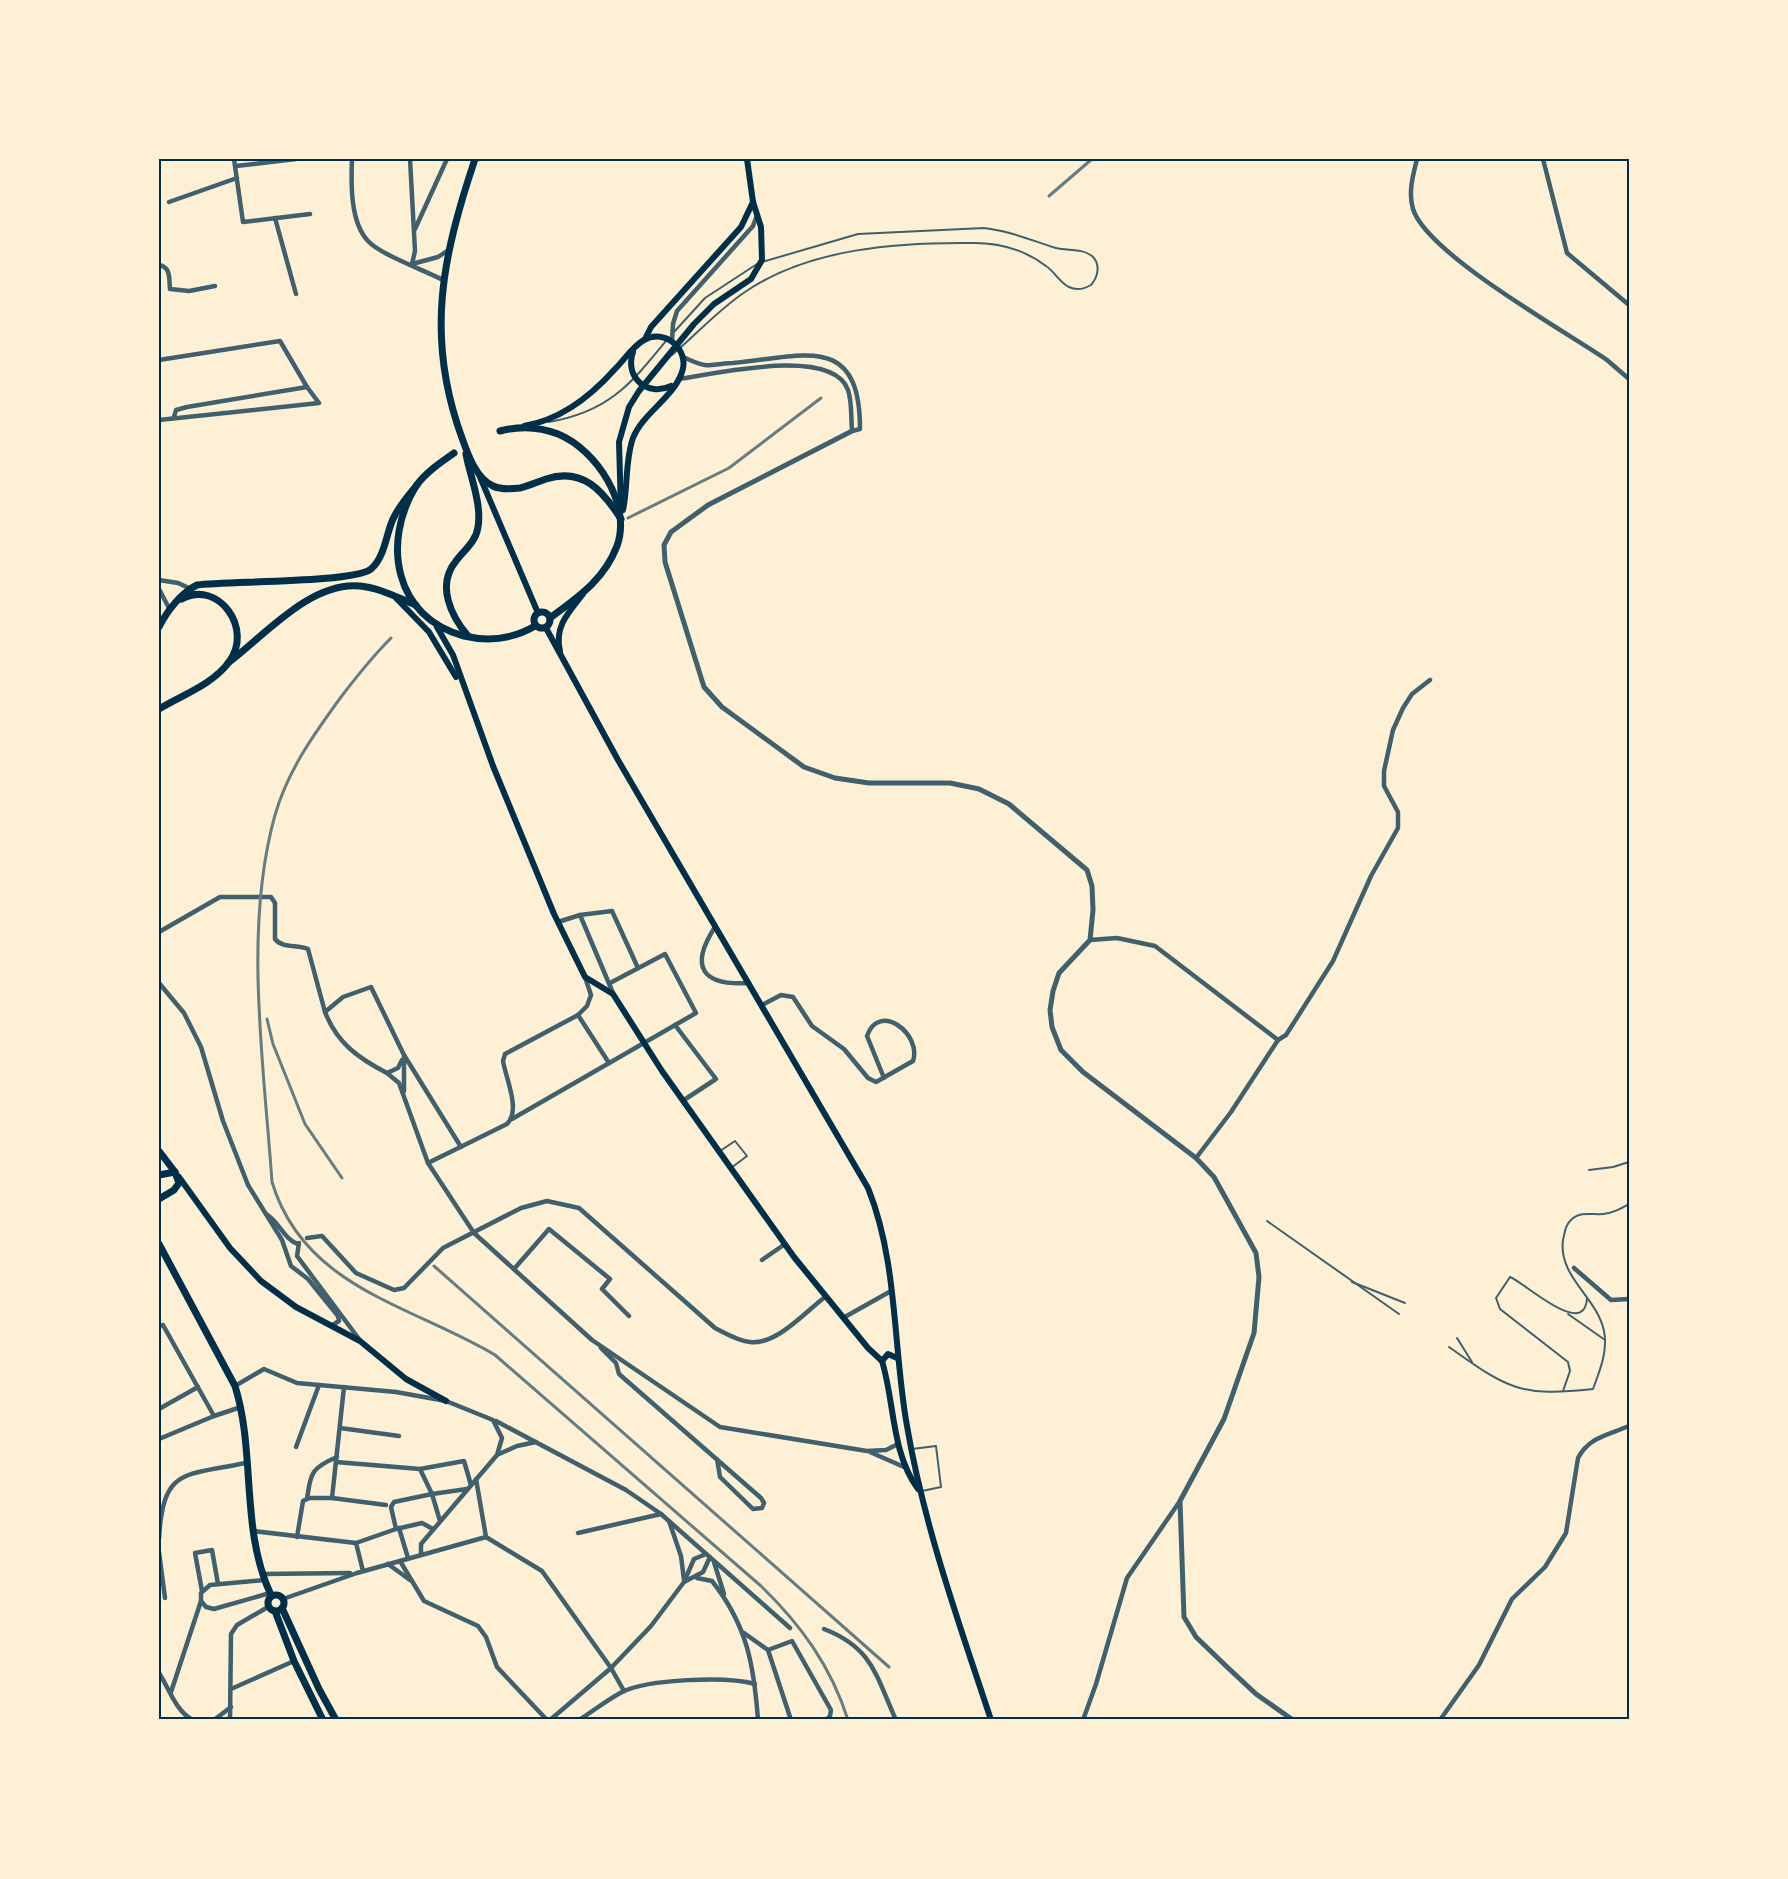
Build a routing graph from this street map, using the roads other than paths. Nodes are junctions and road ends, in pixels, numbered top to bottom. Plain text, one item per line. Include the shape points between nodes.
1 (234, 159) edge
2 (296, 159) edge
3 (351, 159) edge
4 (410, 159) edge
5 (447, 159) edge
6 (475, 159) edge
7 (747, 159) edge
8 (1417, 159) edge
9 (1543, 159) edge
10 (236, 166) junction
11 (237, 178) junction
12 (169, 202) dead end
13 (753, 202) junction
14 (310, 214) dead end
15 (757, 215) junction
16 (275, 218) junction
17 (414, 231) junction
18 (447, 251) junction
19 (412, 264) junction
20 (159, 265) edge
21 (443, 280) junction
22 (215, 286) dead end
23 (296, 294) dead end
24 (1629, 305) edge
25 (644, 340) junction
26 (672, 341) junction
27 (637, 345) junction
28 (683, 357) junction
29 (159, 360) edge
30 (666, 360) junction
31 (1629, 379) edge
32 (676, 382) junction
33 (307, 387) junction
34 (174, 417) junction
35 (159, 420) edge
36 (538, 423) junction
37 (513, 428) junction
38 (500, 430) dead end
39 (852, 431) junction
40 (464, 443) junction
41 (454, 453) dead end
42 (479, 477) junction
43 (417, 485) junction
44 (621, 519) junction
45 (159, 580) edge
46 (190, 588) junction
47 (159, 589) edge
48 (586, 591) junction
49 (201, 595) junction
50 (178, 602) junction
51 (413, 608) junction
52 (170, 610) junction
53 (538, 613) junction
54 (550, 618) junction
55 (535, 626) junction
56 (159, 627) edge
57 (437, 627) junction
58 (546, 628) junction
59 (469, 637) junction
60 (228, 663) junction
61 (563, 663) junction
62 (1430, 680) dead end
63 (465, 693) junction
64 (159, 701) edge
65 (169, 703) junction
66 (159, 709) edge
67 (580, 915) junction
68 (558, 922) junction
69 (715, 927) junction
70 (159, 932) edge
71 (1090, 940) junction
72 (638, 968) junction
73 (585, 977) junction
74 (749, 982) junction
75 (159, 983) edge
76 (610, 983) junction
77 (613, 994) junction
78 (762, 1005) junction
79 (325, 1012) junction
80 (578, 1015) junction
81 (675, 1025) junction
82 (1278, 1040) junction
83 (644, 1043) junction
84 (404, 1055) junction
85 (609, 1064) junction
86 (387, 1073) junction
87 (884, 1078) junction
88 (404, 1100) junction
89 (684, 1100) junction
90 (512, 1119) junction
91 (461, 1147) junction
92 (159, 1151) edge
93 (719, 1151) junction
94 (1196, 1158) junction
95 (1629, 1162) edge
96 (428, 1163) junction
97 (731, 1168) junction
98 (1589, 1170) dead end
99 (159, 1175) edge
100 (177, 1175) junction
101 (159, 1199) edge
102 (1629, 1204) edge
103 (264, 1213) junction
104 (1267, 1221) dead end
105 (474, 1233) junction
106 (307, 1238) dead end
107 (159, 1244) edge
108 (785, 1244) junction
109 (762, 1260) dead end
110 (1574, 1268) dead end
111 (514, 1269) junction
112 (1348, 1280) junction
113 (891, 1291) junction
114 (825, 1297) junction
115 (1587, 1298) junction
116 (1629, 1299) edge
117 (1405, 1303) dead end
118 (1567, 1313) junction
119 (1399, 1314) dead end
120 (629, 1316) dead end
121 (159, 1318) edge
122 (843, 1318) junction
123 (161, 1325) edge
124 (329, 1326) junction
125 (1457, 1338) dead end
126 (896, 1339) junction
127 (592, 1340) junction
128 (1605, 1340) junction
129 (360, 1341) junction
130 (1449, 1347) dead end
131 (888, 1354) junction
132 (897, 1361) junction
133 (883, 1363) junction
134 (1473, 1364) junction
135 (319, 1385) junction
136 (235, 1386) junction
137 (198, 1387) junction
138 (344, 1387) junction
139 (1563, 1392) junction
140 (446, 1401) junction
141 (241, 1407) junction
142 (159, 1409) edge
143 (214, 1416) junction
144 (494, 1420) junction
145 (1629, 1426) edge
146 (340, 1428) junction
147 (399, 1436) dead end
148 (159, 1439) edge
149 (539, 1442) junction
150 (898, 1444) junction
151 (296, 1447) dead end
152 (912, 1449) junction
153 (867, 1451) junction
154 (497, 1455) junction
155 (717, 1459) junction
156 (336, 1460) junction
157 (245, 1463) junction
158 (904, 1467) junction
159 (420, 1469) junction
160 (476, 1479) junction
161 (469, 1487) junction
162 (920, 1492) junction
163 (432, 1494) junction
164 (332, 1498) junction
165 (307, 1499) junction
166 (1180, 1501) junction
167 (386, 1505) dead end
168 (661, 1514) junction
169 (669, 1520) junction
170 (440, 1521) junction
171 (398, 1528) junction
172 (434, 1529) junction
173 (253, 1531) junction
174 (578, 1533) dead end
175 (297, 1537) junction
176 (486, 1538) junction
177 (159, 1539) edge
178 (356, 1543) junction
179 (159, 1552) edge
180 (421, 1554) junction
181 (408, 1558) junction
182 (710, 1558) junction
183 (400, 1561) junction
184 (388, 1564) junction
185 (360, 1572) junction
186 (263, 1577) junction
187 (697, 1578) junction
188 (412, 1581) junction
189 (684, 1582) junction
190 (218, 1584) junction
191 (202, 1591) junction
192 (271, 1594) junction
193 (725, 1597) junction
194 (165, 1598) dead end
195 (283, 1599) junction
196 (201, 1601) junction
197 (275, 1609) junction
198 (790, 1628) dead end
199 (824, 1629) dead end
200 (743, 1632) junction
201 (768, 1650) junction
202 (294, 1661) junction
203 (611, 1668) junction
204 (159, 1673) edge
205 (755, 1684) junction
206 (231, 1689) junction
207 (624, 1691) junction
208 (171, 1692) junction
209 (231, 1707) junction
210 (194, 1720) edge
211 (214, 1720) edge
212 (230, 1720) edge
213 (323, 1720) edge
214 (336, 1720) edge
215 (548, 1720) edge
216 (579, 1720) edge
217 (758, 1720) edge
218 (791, 1720) edge
219 (826, 1720) edge
220 (896, 1720) edge
221 (991, 1720) edge
222 (1083, 1720) edge
223 (1293, 1720) edge
224 (1440, 1720) edge

1 - 10 street
2 - 10 street
3 - 19 street via 355,211 363,234 385,253
4 - 17 street
5 - 17 street
6 - 18 main road
7 - 13 main road
8 - 31 street via 1412,208 1431,235 1458,259
9 - 24 street via 1567,253
10 - 11 street
11 - 12 street
11 - 16 street via 243,222
13 - 15 main road
13 - 25 main road via 741,227 651,327
14 - 16 street
15 - 26 street via 753,226 677,311
15 - 30 main road via 762,239 762,260 757,272 714,304
16 - 23 street
17 - 19 street
18 - 19 street
18 - 21 main road
19 - 21 street
20 - 22 street via 169,272 170,289 189,291
21 - 40 main road via 445,376
25 - 26 main road via 659,337
25 - 27 main road
26 - 28 main road
27 - 32 main road via 630,362 637,381 654,390
27 - 36 main road via 578,404
28 - 32 main road
28 - 39 street via 706,365 802,355 828,358 847,371 856,384 860,429
29 - 33 street via 280,341
30 - 36 lane via 746,291 831,256 876,247 996,244 1030,255 1070,288 1078,290 1087,288 1095,279 1097,266 1093,257 1082,251 1003,230 868,232 837,238 751,267 705,298 617,396 600,407 568,418
30 - 44 main road via 629,406 621,433
32 - 39 street via 788,365 819,366 848,389
32 - 44 main road via 633,437
33 - 34 street via 187,407 176,411
33 - 34 street via 319,403
34 - 35 street
36 - 37 main road
37 - 38 main road
37 - 44 main road via 547,430 584,451 605,477
39 - 71 street via 708,505 670,531 664,545 664,562 704,687 722,707 804,766 835,778 869,783 950,783 979,789 1009,804 1087,870 1092,886
40 - 42 main road
40 - 59 main road via 478,507 478,528 474,539 455,561 447,583 450,612
41 - 43 main road
42 - 44 main road via 492,486 508,489 556,477 586,479 608,498
42 - 53 main road
43 - 46 main road via 393,519 384,546 369,570 355,575 212,583
43 - 51 main road via 403,516 398,546 399,572
44 - 48 main road via 617,544 605,571
45 - 46 street
46 - 49 street
46 - 50 main road
47 - 52 street
48 - 54 main road
48 - 61 main road via 558,631
49 - 50 main road
49 - 60 main road via 225,607 235,620 238,642
50 - 52 main road
51 - 57 main road
51 - 60 main road via 395,597 360,586 335,588 299,606
51 - 63 main road
52 - 56 main road
53 - 54 main road
53 - 55 main road via 533,619
54 - 58 main road
55 - 58 main road
55 - 59 main road via 500,639
57 - 59 main road
57 - 63 main road via 453,655
58 - 61 main road
60 - 65 main road
61 - 69 main road
62 - 82 street via 1412,694 1403,708 1393,730 1384,771 1384,786 1398,812 1398,828 1371,876 1333,961 1286,1035
63 - 68 main road
64 - 65 main road
65 - 66 main road
67 - 68 street
67 - 72 street via 612,911
67 - 76 street
68 - 73 main road
69 - 74 main road
69 - 74 street via 700,960 702,970 729,984
70 - 79 street via 220,897 271,897 274,939 308,950
71 - 82 street via 1126,939 1155,946
71 - 94 street via 1059,973 1053,991 1052,1027 1061,1050 1083,1072
72 - 76 street
72 - 81 street via 666,954 696,1013
73 - 77 main road
73 - 80 street via 591,995
74 - 78 main road
75 - 103 street via 184,1012 201,1047 223,1121 248,1185
76 - 77 street
77 - 83 main road
78 - 87 street via 789,995 812,1026 844,1049 868,1078 876,1082
78 - 113 main road via 868,1188 884,1245
79 - 84 street via 343,997 371,987
79 - 86 street via 334,1033 363,1061
80 - 85 street
80 - 90 street via 506,1053 503,1061 514,1110
81 - 83 street
81 - 89 street via 716,1079
82 - 94 street
83 - 85 street
83 - 89 main road
84 - 86 street via 398,1068
84 - 88 street
84 - 91 street
85 - 90 street
86 - 88 street via 399,1083
87 - 87 street via 903,1069 915,1055 903,1029 890,1020 873,1027 867,1036
88 - 96 street
89 - 93 main road
90 - 91 street
91 - 96 street
92 - 100 main road
93 - 97 main road
93 - 97 lane via 735,1141 747,1156
94 - 166 street via 1214,1177 1256,1253 1258,1308 1254,1333 1224,1419
95 - 98 lane
96 - 105 street
97 - 108 main road
99 - 100 main road
100 - 101 main road via 178,1186
100 - 124 main road via 231,1248 261,1281
102 - 115 lane via 1616,1211 1582,1214 1565,1227 1564,1263
103 - 124 street via 282,1240 291,1266 338,1316 339,1321
103 - 129 street via 298,1244 297,1256
104 - 112 lane
105 - 106 street via 443,1248 404,1288 394,1290 356,1273 322,1236
105 - 111 street
105 - 114 street via 521,1208 548,1201 579,1208 715,1328 750,1342 773,1338
107 - 136 main road
108 - 109 street
108 - 114 main road
110 - 116 street via 1611,1300
111 - 120 street via 549,1229 610,1279 602,1289
111 - 127 street
112 - 117 lane
112 - 119 lane
113 - 122 street
113 - 126 main road
114 - 122 main road
115 - 118 lane via 1580,1312
115 - 128 lane via 1596,1310
118 - 128 lane
118 - 139 lane via 1510,1277 1496,1298 1500,1309 1568,1362 1570,1371
121 - 123 street
122 - 133 main road
123 - 137 street
124 - 129 main road
125 - 134 lane
126 - 131 main road
126 - 132 main road
127 - 153 street via 720,1427
127 - 155 street via 616,1363 619,1374
128 - 139 lane via 1593,1389
129 - 140 main road via 406,1379
130 - 134 lane
131 - 132 main road
131 - 133 main road
132 - 133 main road via 892,1368
132 - 152 main road
133 - 150 main road
134 - 139 lane via 1499,1382 1518,1389
135 - 136 street via 297,1383 264,1369
135 - 138 street
135 - 151 street
136 - 141 main road
137 - 142 street
137 - 143 street
138 - 140 street
138 - 146 street
140 - 144 street
141 - 143 street
141 - 157 main road
143 - 148 street
144 - 149 street
144 - 154 street via 502,1438
145 - 224 street via 1593,1439 1584,1448 1578,1458 1566,1533 1545,1567 1512,1599 1479,1665
146 - 147 street
146 - 156 street
149 - 154 street
149 - 168 street
150 - 153 street via 886,1450
150 - 158 main road
152 - 162 main road
152 - 162 lane via 936,1446 941,1487
153 - 158 street
154 - 160 street
155 - 155 street via 720,1477 753,1509 762,1508 761,1498
156 - 159 street
156 - 164 street
156 - 165 street via 315,1469
157 - 173 main road
157 - 177 street via 181,1477 167,1491 160,1513
158 - 162 main road
159 - 161 street via 464,1461
159 - 163 street
160 - 161 street
160 - 176 street
161 - 163 street
161 - 170 street
162 - 221 main road
163 - 170 street
163 - 171 street via 391,1504
164 - 165 street
164 - 167 street
165 - 175 street via 300,1507
166 - 222 street via 1127,1578
166 - 223 street via 1182,1606 1187,1626 1257,1694
168 - 169 street
168 - 174 street
169 - 182 street
169 - 189 street via 681,1556
170 - 172 street
171 - 172 street via 425,1523
171 - 178 street
171 - 181 street
172 - 180 street via 421,1544
173 - 175 street
173 - 186 main road
175 - 178 street
176 - 180 street
176 - 203 street via 542,1570
178 - 185 street
179 - 194 street
180 - 181 street
181 - 183 street
182 - 187 street
182 - 189 street via 694,1559
182 - 193 street
182 - 198 street
183 - 184 street
183 - 188 street
184 - 185 street
184 - 188 street
185 - 186 street
185 - 195 street
186 - 190 street
186 - 192 main road
187 - 189 street
187 - 193 street via 712,1581
188 - 215 street via 424,1601 478,1626 497,1666
189 - 203 street via 651,1626
190 - 191 street
190 - 191 street via 212,1550 195,1554
191 - 196 street
192 - 195 main road
192 - 196 street via 214,1609
192 - 197 main road via 267,1601
193 - 200 street
195 - 197 main road
196 - 208 street
197 - 202 main road
197 - 206 street via 234,1628
197 - 214 main road
199 - 220 street via 846,1637 868,1658
200 - 201 street
200 - 205 street
201 - 218 street
201 - 219 street via 792,1641 831,1710
202 - 206 street
202 - 213 main road
203 - 207 street
203 - 215 street
204 - 208 street
205 - 207 street via 707,1678
205 - 217 street
206 - 209 street
207 - 216 street
208 - 210 street via 172,1698
209 - 211 street
209 - 212 street

